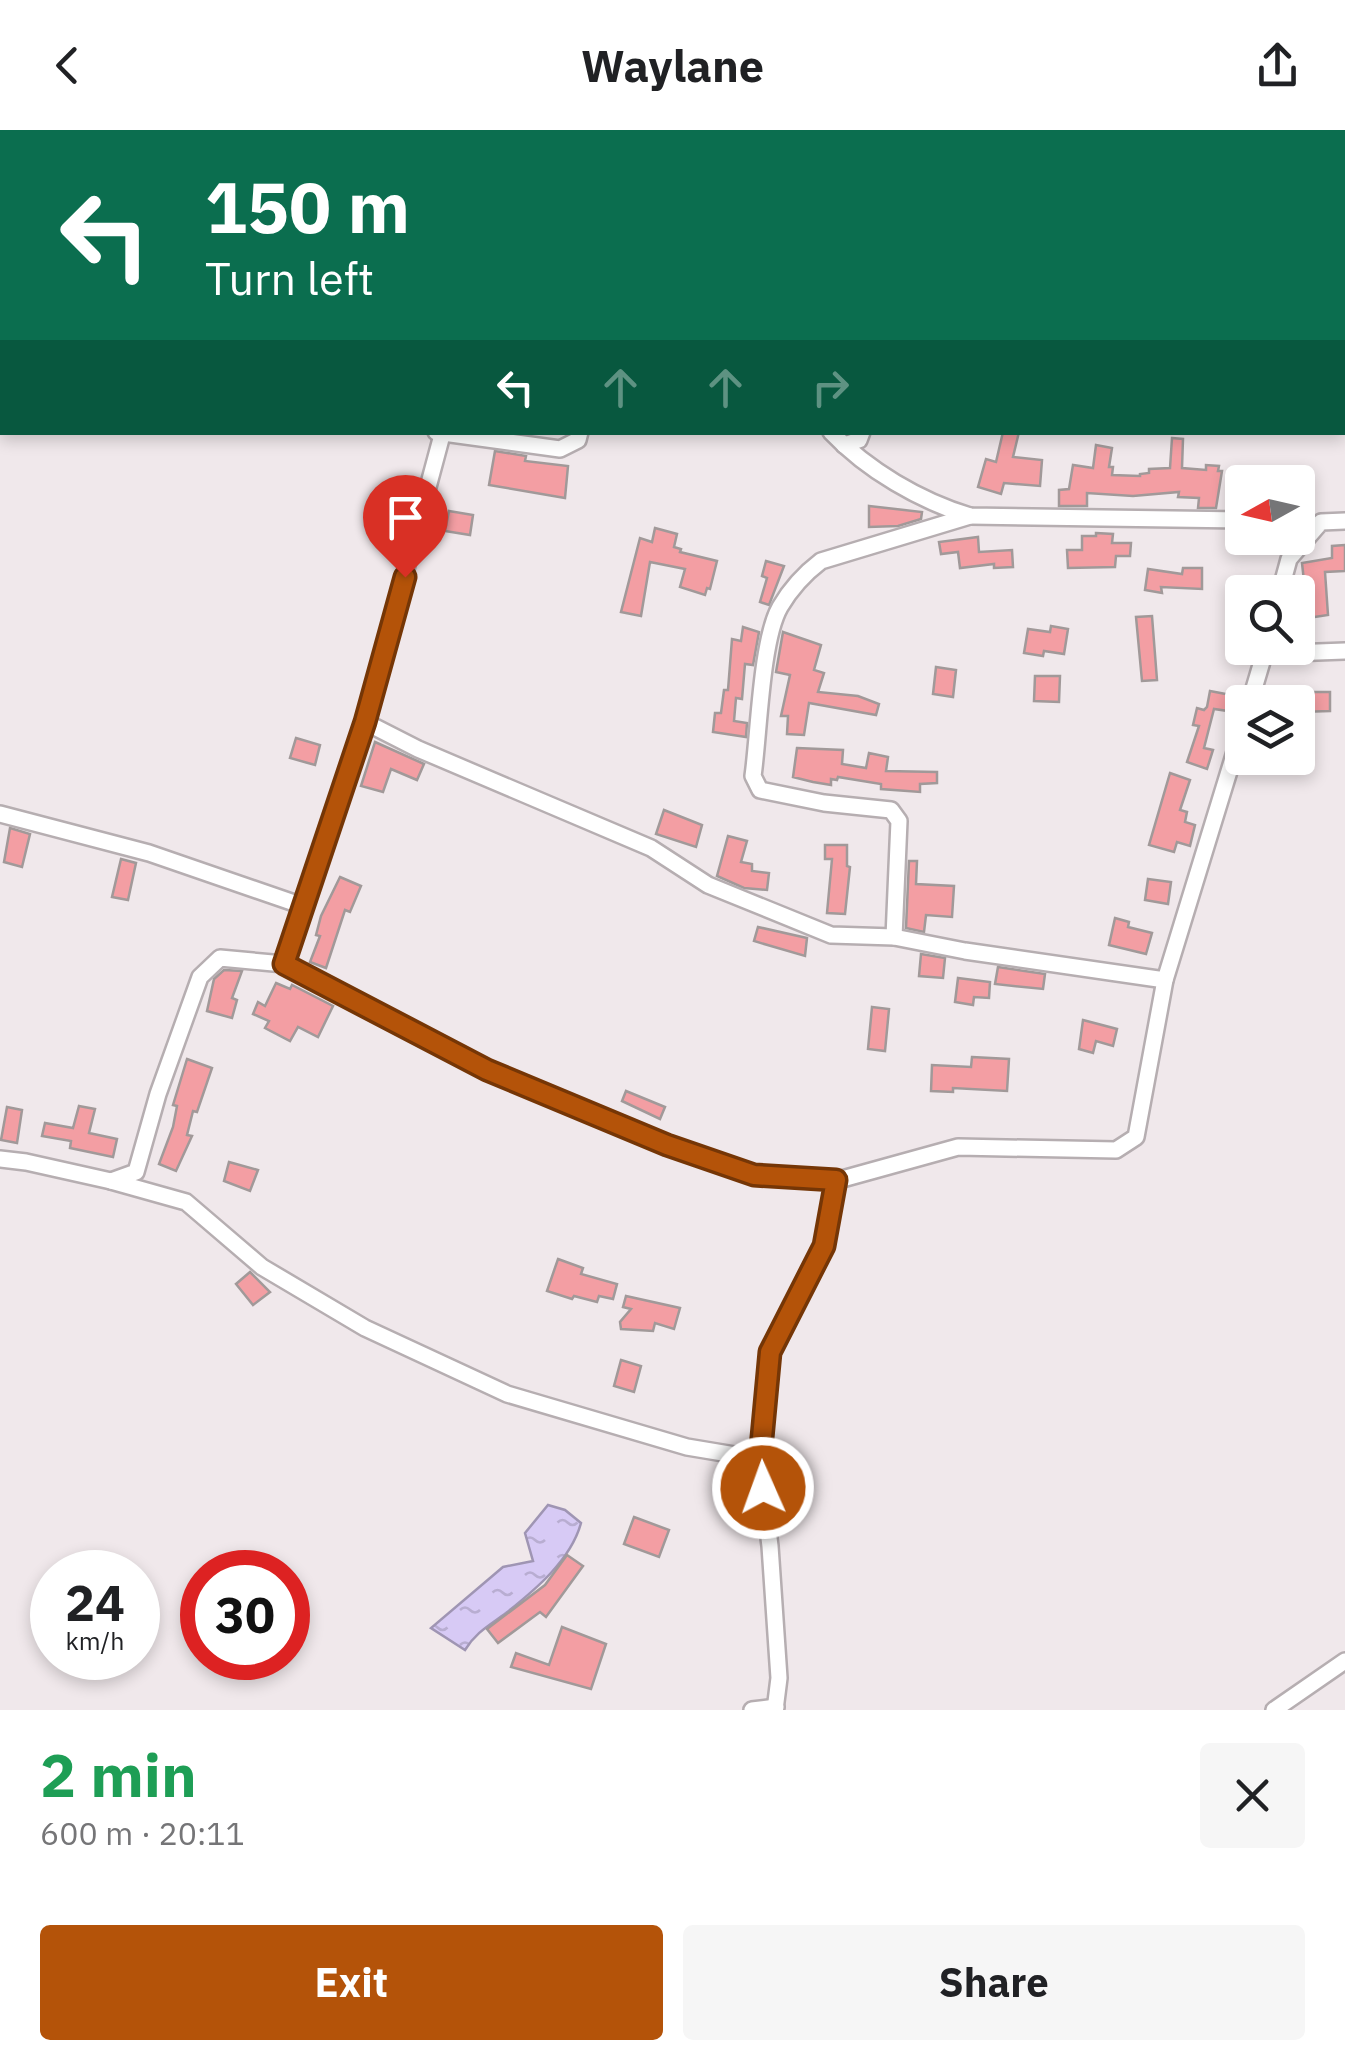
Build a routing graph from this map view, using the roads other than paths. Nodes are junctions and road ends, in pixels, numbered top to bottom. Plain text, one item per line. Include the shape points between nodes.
1 (439, 435) edge
2 (447, 435) edge
3 (579, 435) edge
4 (835, 435) edge
5 (861, 435) edge
6 (844, 445) junction
7 (970, 516) junction
8 (1225, 520) edge
9 (1315, 522) edge
10 (1321, 522) junction
11 (1345, 522) edge
12 (1284, 575) edge
13 (1315, 650) edge
14 (1345, 650) edge
15 (365, 722) junction
16 (1228, 775) edge
17 (0, 814) edge
18 (303, 906) junction
19 (894, 937) junction
20 (284, 964) junction
21 (1166, 980) junction
22 (0, 1159) edge
23 (836, 1180) junction
24 (110, 1181) junction
25 (760, 1459) junction
26 (1345, 1661) edge
27 (776, 1708) edge
28 (752, 1710) edge
29 (1274, 1710) edge

1 - 15 street
2 - 3 street via 560,449
4 - 6 street
5 - 6 street
6 - 7 street via 881,473
7 - 8 street
7 - 19 street via 821,560 800,576 769,638 753,776 760,790 891,810 899,821
9 - 10 street
10 - 11 street
10 - 12 street via 1288,559
13 - 14 street
15 - 18 street
15 - 19 street via 651,848 708,885 764,910 831,935
16 - 21 street
17 - 18 street via 149,853
18 - 20 street
19 - 21 street
20 - 23 street via 487,1070 667,1145 754,1175
20 - 24 street via 220,958 200,978 136,1172
21 - 23 street via 1136,1137 1116,1150 958,1148
22 - 24 street
23 - 25 street via 824,1246 770,1352
24 - 25 street via 186,1202 262,1267 365,1328 507,1394 688,1447
25 - 27 street
26 - 29 street
27 - 28 street

